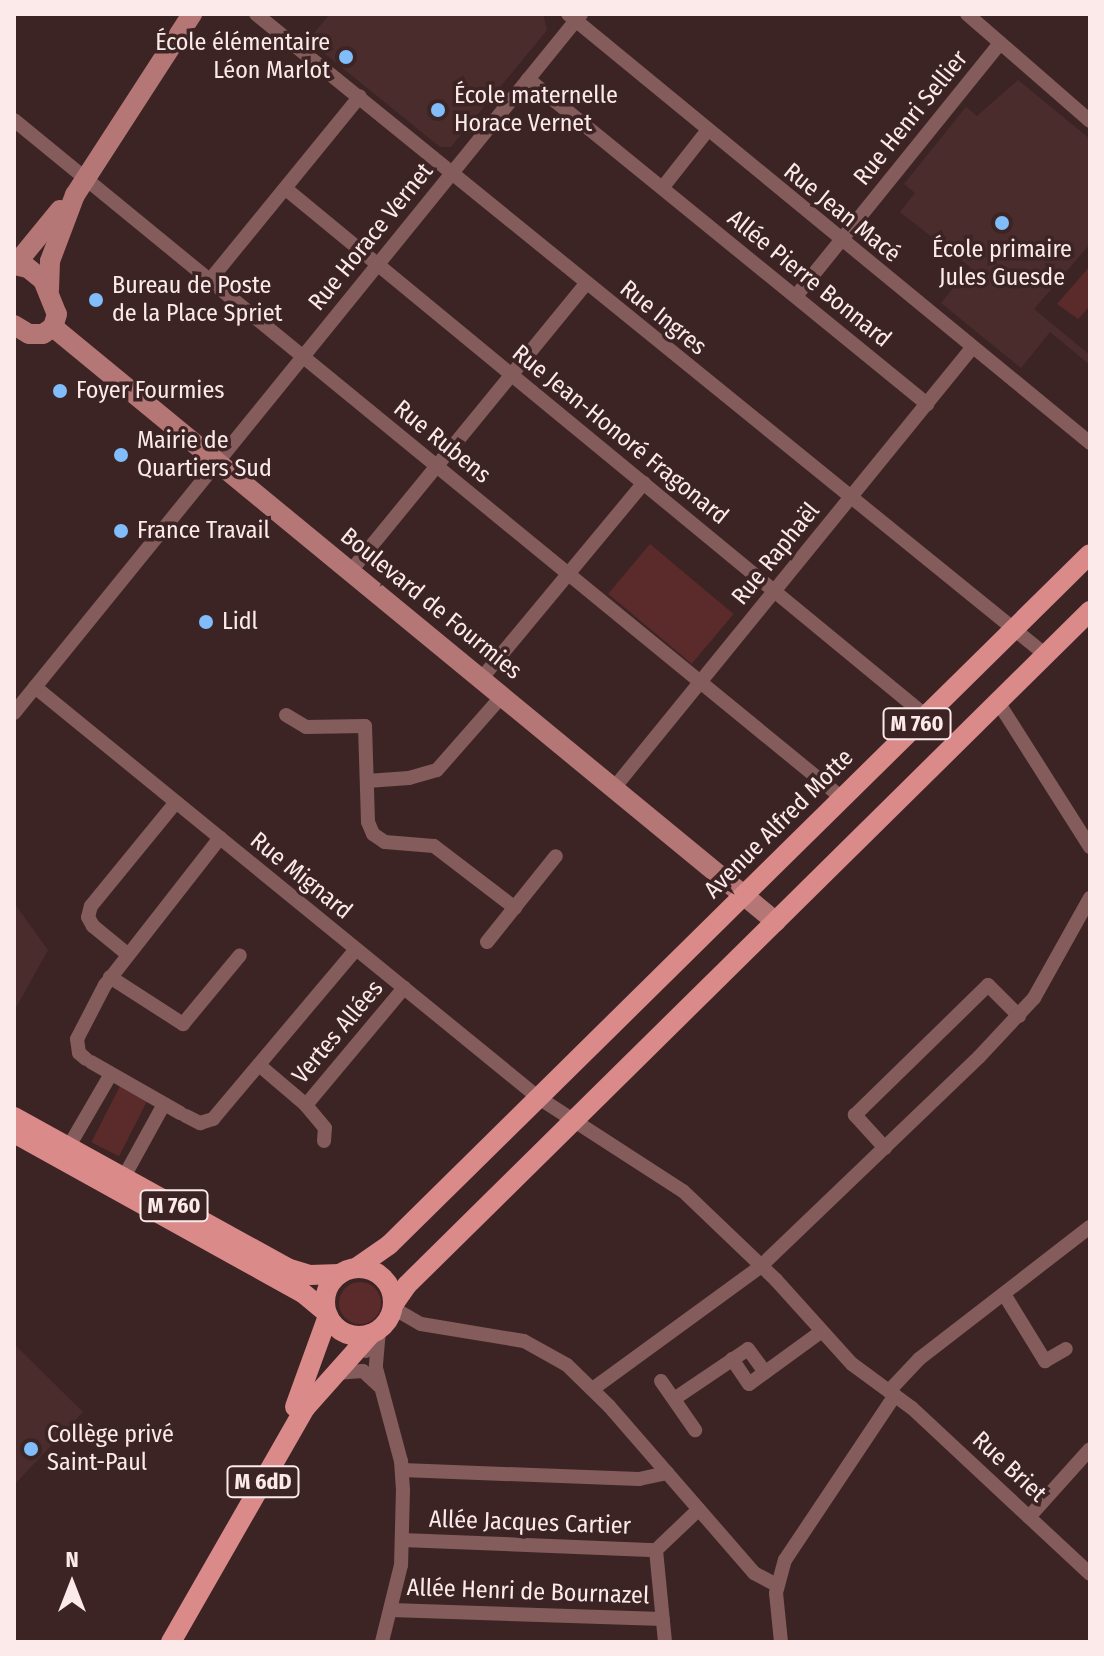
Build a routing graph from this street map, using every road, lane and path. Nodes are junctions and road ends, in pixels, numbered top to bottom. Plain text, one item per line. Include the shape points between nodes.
1 (192, 14) edge
2 (256, 14) edge
3 (967, 14) edge
4 (575, 16) edge
5 (1000, 43) junction
6 (528, 79) junction
7 (360, 96) junction
8 (14, 120) edge
9 (1090, 121) edge
10 (707, 131) junction
11 (449, 175) junction
12 (84, 178) junction
13 (663, 187) junction
14 (286, 189) junction
15 (841, 239) junction
16 (378, 264) junction
17 (15, 265) edge
18 (210, 280) junction
19 (586, 284) junction
20 (49, 290) junction
21 (796, 296) junction
22 (53, 327) junction
23 (16, 335) edge
24 (972, 348) junction
25 (303, 357) junction
26 (512, 375) junction
27 (927, 404) junction
28 (1090, 443) edge
29 (218, 463) junction
30 (437, 466) junction
31 (644, 483) junction
32 (852, 497) junction
33 (1090, 554) edge
34 (350, 572) junction
35 (569, 574) junction
36 (775, 591) junction
37 (1090, 611) edge
38 (1015, 628) junction
39 (1046, 655) junction
40 (481, 679) junction
41 (701, 682) junction
42 (35, 687) junction
43 (502, 696) junction
44 (998, 702) junction
45 (14, 713) edge
46 (286, 715) dead end
47 (926, 716) junction
48 (367, 781) junction
49 (614, 788) junction
50 (842, 798) junction
51 (176, 802) junction
52 (220, 838) junction
53 (1090, 847) edge
54 (556, 856) dead end
55 (744, 894) junction
56 (1090, 898) edge
57 (515, 908) junction
58 (776, 922) junction
59 (487, 942) dead end
60 (356, 949) junction
61 (126, 953) junction
62 (240, 955) dead end
63 (110, 977) junction
64 (404, 988) junction
65 (1019, 1016) junction
66 (259, 1065) junction
67 (111, 1074) junction
68 (539, 1098) junction
69 (164, 1104) junction
70 (306, 1105) junction
71 (14, 1117) edge
72 (577, 1122) junction
73 (14, 1133) edge
74 (324, 1141) dead end
75 (885, 1148) junction
76 (65, 1154) junction
77 (120, 1184) junction
78 (1090, 1227) edge
79 (761, 1266) junction
80 (348, 1271) junction
81 (1004, 1294) junction
82 (393, 1307) junction
83 (328, 1314) junction
84 (822, 1331) junction
85 (363, 1335) junction
86 (1066, 1349) dead end
87 (376, 1368) junction
88 (331, 1375) junction
89 (661, 1381) dead end
90 (594, 1388) junction
91 (382, 1390) junction
92 (892, 1393) junction
93 (674, 1399) junction
94 (695, 1430) dead end
95 (1090, 1449) edge
96 (402, 1470) junction
97 (667, 1473) junction
98 (699, 1509) junction
99 (1029, 1517) junction
100 (402, 1540) junction
101 (656, 1550) junction
102 (1090, 1574) edge
103 (777, 1585) junction
104 (391, 1610) junction
105 (663, 1619) junction
106 (158, 1642) edge
107 (171, 1642) edge
108 (382, 1642) edge
109 (665, 1642) edge
110 (781, 1642) edge

1 - 12 street
2 - 7 street, Rue Ingres
3 - 5 street
4 - 6 street, Rue Horace Vernet
4 - 10 street, Rue Jean Macé
5 - 9 street
5 - 15 street, Rue Henri Sellier
6 - 11 street, Rue Horace Vernet
6 - 13 street, Allée Pierre Bonnard
7 - 11 street, Rue Ingres
7 - 14 street
8 - 12 street, Rue Rubens
10 - 13 street
10 - 15 street, Rue Jean Macé
11 - 16 street, Rue Horace Vernet
11 - 19 street, Rue Ingres
12 - 17 street
12 - 18 street, Rue Rubens
12 - 20 street via 52,254
13 - 21 street, Allée Pierre Bonnard
14 - 16 street, Rue Jean-Honoré Fragonard
14 - 18 street
15 - 21 street, Rue Henri Sellier
15 - 24 street, Rue Jean Macé
16 - 25 street, Rue Horace Vernet
16 - 26 street, Rue Jean-Honoré Fragonard
17 - 20 street via 36,272
18 - 25 street, Rue Rubens
19 - 26 street
19 - 32 street, Rue Ingres
20 - 22 street via 57,311
21 - 27 street, Allée Pierre Bonnard
22 - 23 street via 38,335
22 - 29 street, Boulevard de Fourmies
24 - 27 street, Rue Raphaël
24 - 28 street, Rue Jean Macé
25 - 29 street, Rue Horace Vernet
25 - 30 street, Rue Rubens
26 - 30 street
26 - 31 street, Rue Jean-Honoré Fragonard
27 - 32 street, Rue Raphaël
29 - 34 street, Boulevard de Fourmies
29 - 42 street, Rue Horace Vernet
30 - 34 street
30 - 35 street, Rue Rubens
31 - 35 street
31 - 36 street, Rue Jean-Honoré Fragonard
32 - 36 street, Rue Raphaël
32 - 38 street, Rue Ingres
33 - 38 main road, Avenue Alfred Motte / M 760
34 - 40 street, Boulevard de Fourmies
35 - 40 street
35 - 41 street, Rue Rubens
36 - 41 street, Rue Raphaël
36 - 47 street, Rue Jean-Honoré Fragonard
37 - 39 main road, M 760
38 - 39 street, Rue Ingres
38 - 47 main road, Avenue Alfred Motte / M 760
39 - 44 main road, M 760
40 - 43 street, Boulevard de Fourmies
41 - 49 street, Rue Raphaël
41 - 50 street, Rue Rubens
42 - 45 street, Rue Horace Vernet
42 - 51 street, Rue Mignard
43 - 48 street via 437,770 419,777
43 - 49 street, Boulevard de Fourmies
44 - 53 street
44 - 58 main road, M 760
46 - 48 street via 306,727 365,726
47 - 50 main road, Avenue Alfred Motte / M 760
48 - 57 street via 368,822 379,839 434,846
49 - 55 street, Boulevard de Fourmies
50 - 55 main road, Avenue Alfred Motte / M 760
51 - 52 street, Rue Mignard
51 - 61 street via 91,906 88,917 93,926
52 - 60 street, Rue Mignard
52 - 61 street, Vertes Allées
54 - 57 street
55 - 58 street, Boulevard de Fourmies
55 - 68 main road, Avenue Alfred Motte / M 760
56 - 65 street via 1042,986
57 - 59 street
58 - 72 main road, M 760
60 - 64 street, Rue Mignard
60 - 66 street, Vertes Allées
61 - 63 street, Vertes Allées
62 - 63 street via 183,1024
63 - 67 street, Vertes Allées via 77,1039 79,1053
64 - 68 street, Rue Mignard
64 - 70 street, Vertes Allées
65 - 75 street
65 - 75 street via 988,985 866,1104 855,1115
66 - 69 street, Vertes Allées via 213,1119 200,1123
66 - 70 street, Vertes Allées
67 - 69 street, Vertes Allées
67 - 76 street
68 - 72 street
68 - 80 main road, Avenue Alfred Motte / M 760 via 382,1252
69 - 77 street
70 - 74 street, Vertes Allées via 325,1128
71 - 76 main road, M 760
72 - 79 street, Rue Briet via 683,1191
72 - 82 main road, M 760 via 410,1282
73 - 76 main road, M 760
75 - 79 street
76 - 77 main road, M 760
77 - 80 main road, M 760 via 287,1268 310,1275
77 - 83 main road, M 760
78 - 81 street
79 - 84 street, Rue Briet
79 - 90 street
80 - 82 main road via 383,1278
80 - 83 main road via 327,1291
81 - 86 street via 1045,1361
81 - 92 street via 919,1359
82 - 85 main road
82 - 90 street via 421,1324 524,1341 557,1358
83 - 85 main road
83 - 106 main road via 291,1415
84 - 92 street, Rue Briet via 859,1370
84 - 93 street via 765,1372 748,1349
85 - 87 street
85 - 87 street
85 - 88 main road, M 6dD
87 - 91 street
88 - 91 street via 363,1371
88 - 107 main road, M 6dD via 305,1408
89 - 93 street
90 - 97 street
91 - 96 street
92 - 99 street, Rue Briet
92 - 103 street via 790,1551
93 - 94 street
95 - 99 street
96 - 97 street via 639,1479
96 - 100 street
97 - 98 street
98 - 101 street
98 - 103 street via 759,1577
99 - 102 street, Rue Briet
100 - 101 street, Allée Jacques Cartier
100 - 104 street
101 - 105 street
103 - 110 street
104 - 105 street, Allée Henri de Bournazel
104 - 108 street
105 - 109 street

